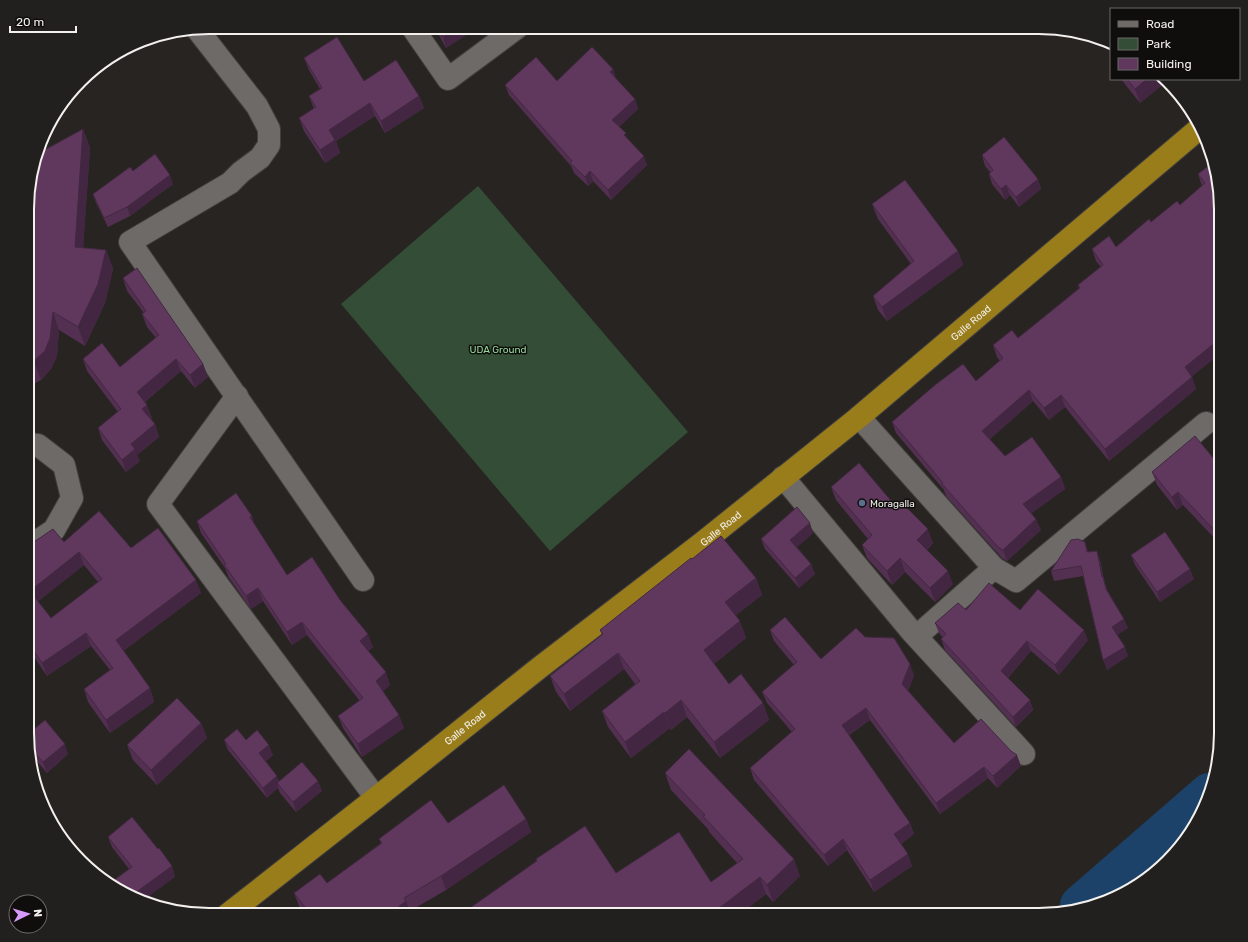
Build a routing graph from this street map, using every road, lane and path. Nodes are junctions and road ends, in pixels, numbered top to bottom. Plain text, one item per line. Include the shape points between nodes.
1 (201, 34) edge
2 (417, 34) edge
3 (509, 34) edge
4 (1196, 131) edge
5 (237, 396) junction
6 (859, 417) junction
7 (1206, 423) dead end
8 (34, 445) edge
9 (783, 477) junction
10 (34, 543) edge
11 (994, 568) junction
12 (362, 580) dead end
13 (917, 636) junction
14 (1024, 754) dead end
15 (376, 798) junction
16 (236, 908) edge

1 - 5 street via 257,106 269,129 269,145 260,158 230,183 130,242
2 - 3 street via 448,79
4 - 6 highway, Galle Road
5 - 12 street
5 - 15 street via 158,504
6 - 9 highway, Galle Road
6 - 11 street
7 - 11 street via 1016,581
8 - 10 street via 64,465 72,498 54,530
9 - 13 street
9 - 15 highway, Galle Road via 702,544 539,668
11 - 13 street
13 - 14 street
15 - 16 highway, Galle Road

